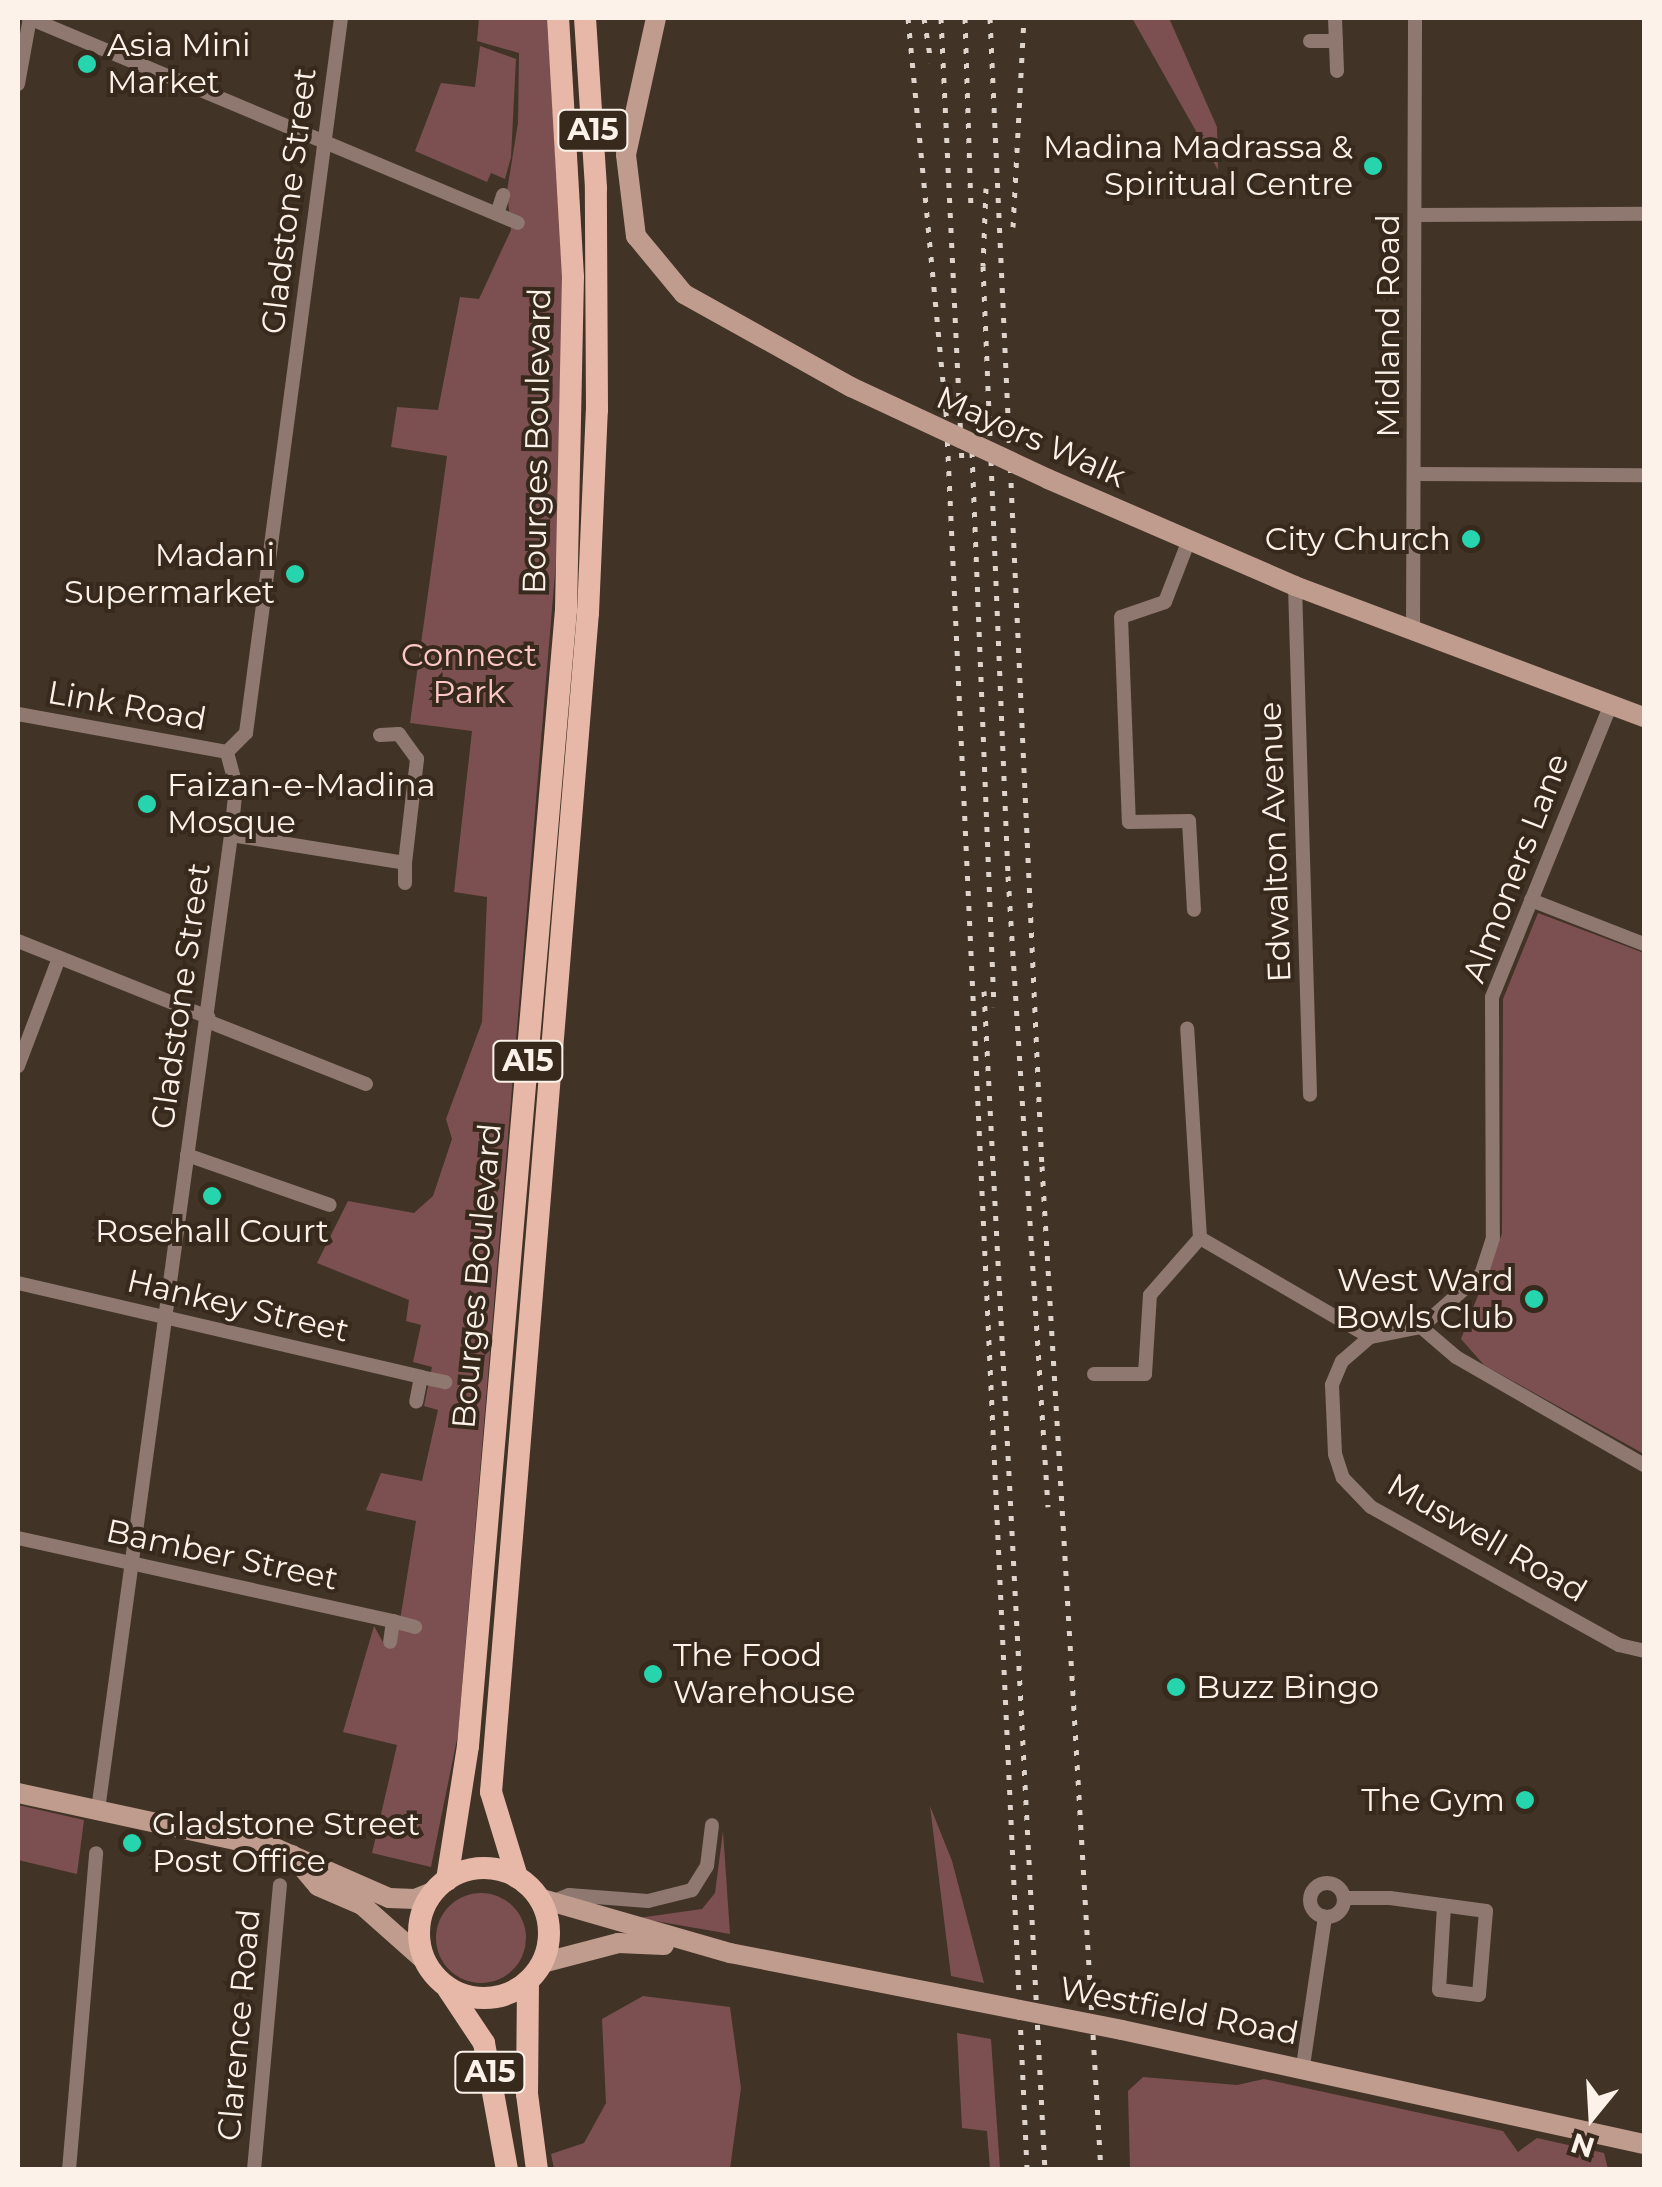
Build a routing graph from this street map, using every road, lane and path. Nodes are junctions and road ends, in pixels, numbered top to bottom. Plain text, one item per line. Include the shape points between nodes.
1 (30, 18) edge
2 (341, 18) edge
3 (558, 18) edge
4 (586, 18) edge
5 (656, 18) edge
6 (1335, 18) edge
7 (1415, 18) edge
8 (1310, 41) dead end
9 (1336, 41) junction
10 (1337, 71) dead end
11 (18, 84) edge
12 (324, 138) junction
13 (504, 195) dead end
14 (497, 214) junction
15 (1644, 214) edge
16 (1415, 215) junction
17 (518, 223) dead end
18 (1416, 474) junction
19 (1644, 475) edge
20 (1189, 540) junction
21 (1295, 586) junction
22 (1413, 633) junction
23 (1611, 704) junction
24 (18, 714) edge
25 (1644, 717) edge
26 (380, 735) dead end
27 (227, 752) junction
28 (231, 835) junction
29 (405, 862) junction
30 (405, 883) dead end
31 (1531, 900) junction
32 (1194, 910) dead end
33 (18, 941) edge
34 (1644, 944) edge
35 (60, 958) junction
36 (208, 1019) junction
37 (1187, 1028) dead end
38 (18, 1066) edge
39 (366, 1084) dead end
40 (1310, 1095) dead end
41 (188, 1155) junction
42 (330, 1205) dead end
43 (1200, 1238) junction
44 (18, 1283) edge
45 (164, 1318) junction
46 (1421, 1327) junction
47 (1370, 1337) junction
48 (1094, 1374) dead end
49 (421, 1377) junction
50 (445, 1382) dead end
51 (416, 1402) dead end
52 (1644, 1465) edge
53 (18, 1538) edge
54 (130, 1563) junction
55 (394, 1621) junction
56 (416, 1627) dead end
57 (390, 1642) dead end
58 (1644, 1650) edge
59 (18, 1793) edge
60 (98, 1810) junction
61 (712, 1825) dead end
62 (96, 1853) dead end
63 (291, 1854) junction
64 (517, 1878) junction
65 (280, 1886) dead end
66 (440, 1886) junction
67 (1345, 1898) junction
68 (546, 1900) junction
69 (1444, 1906) junction
70 (1325, 1917) junction
71 (701, 1947) junction
72 (425, 1961) junction
73 (535, 1972) junction
74 (446, 1986) junction
75 (1303, 2066) junction
76 (1643, 2140) edge
77 (69, 2170) edge
78 (254, 2170) edge
79 (506, 2170) edge
80 (537, 2170) edge

1 - 11 street
1 - 12 street
2 - 12 street, Gladstone Street
3 - 66 main road, Bourges Boulevard / A15 via 574,277 566,610 468,1746
4 - 64 main road, Bourges Boulevard / A15 via 596,188 591,557 491,1792
5 - 20 street, Mayors Walk, bridge via 626,154 636,236 684,294 851,388
6 - 9 street
7 - 16 street, Midland Road
8 - 9 street
9 - 10 street
12 - 14 street
12 - 27 street, Gladstone Street via 246,732
13 - 14 street
14 - 17 street
15 - 16 street
16 - 18 street, Midland Road
18 - 19 street
18 - 22 street, Midland Road
20 - 21 street, Mayors Walk
20 - 32 street via 1165,602 1121,617 1129,822 1189,820
21 - 22 street, Mayors Walk
21 - 40 street, Edwalton Avenue
22 - 23 street, Mayors Walk
23 - 25 street, Mayors Walk
23 - 31 street, Almoners Lane
24 - 27 street, Link Road
26 - 29 street via 400,734 417,759
27 - 28 street, Gladstone Street via 236,786
28 - 29 street
28 - 36 street, Gladstone Street
29 - 30 street
31 - 34 street
31 - 46 street, Almoners Lane via 1492,997 1493,1238 1481,1274
33 - 35 street
35 - 36 street
35 - 38 street
36 - 39 street
36 - 41 street, Gladstone Street
37 - 43 street
41 - 42 street
41 - 45 street, Gladstone Street
43 - 47 street
43 - 48 street via 1150,1296 1145,1374
44 - 45 street, Hankey Street
45 - 49 street, Hankey Street
45 - 54 street, Gladstone Street
46 - 47 street
46 - 52 street via 1456,1356
47 - 58 street, Muswell Road via 1342,1360 1332,1385 1335,1454 1344,1478 1371,1508 1619,1645
49 - 50 street, Hankey Street
49 - 51 street
53 - 54 street, Bamber Street
54 - 55 street, Bamber Street
54 - 60 street, Gladstone Street
55 - 56 street, Bamber Street
55 - 57 street
59 - 60 street
60 - 63 street
61 - 68 street via 707,1866 692,1890 648,1901 569,1895
62 - 77 street
63 - 66 street via 389,1898 415,1899
63 - 72 street via 318,1886 362,1905
64 - 66 main road via 481,1868
64 - 68 main road
65 - 78 street, Clarence Road
66 - 72 main road, A15 via 419,1925
67 - 69 street
67 - 70 street via 1339,1913
67 - 70 street via 1338,1886 1318,1885 1310,1905
68 - 71 street, Westfield Road
68 - 73 main road, A15
69 - 69 street via 1486,1911 1479,1995 1439,1990
70 - 75 street
71 - 73 street, Westfield Road via 618,1944
71 - 75 street, Westfield Road, bridge
72 - 74 main road, A15
73 - 74 main road via 488,1998
73 - 80 main road, A15 via 527,2094
74 - 79 main road, A15 via 484,2043
75 - 76 street, Westfield Road

